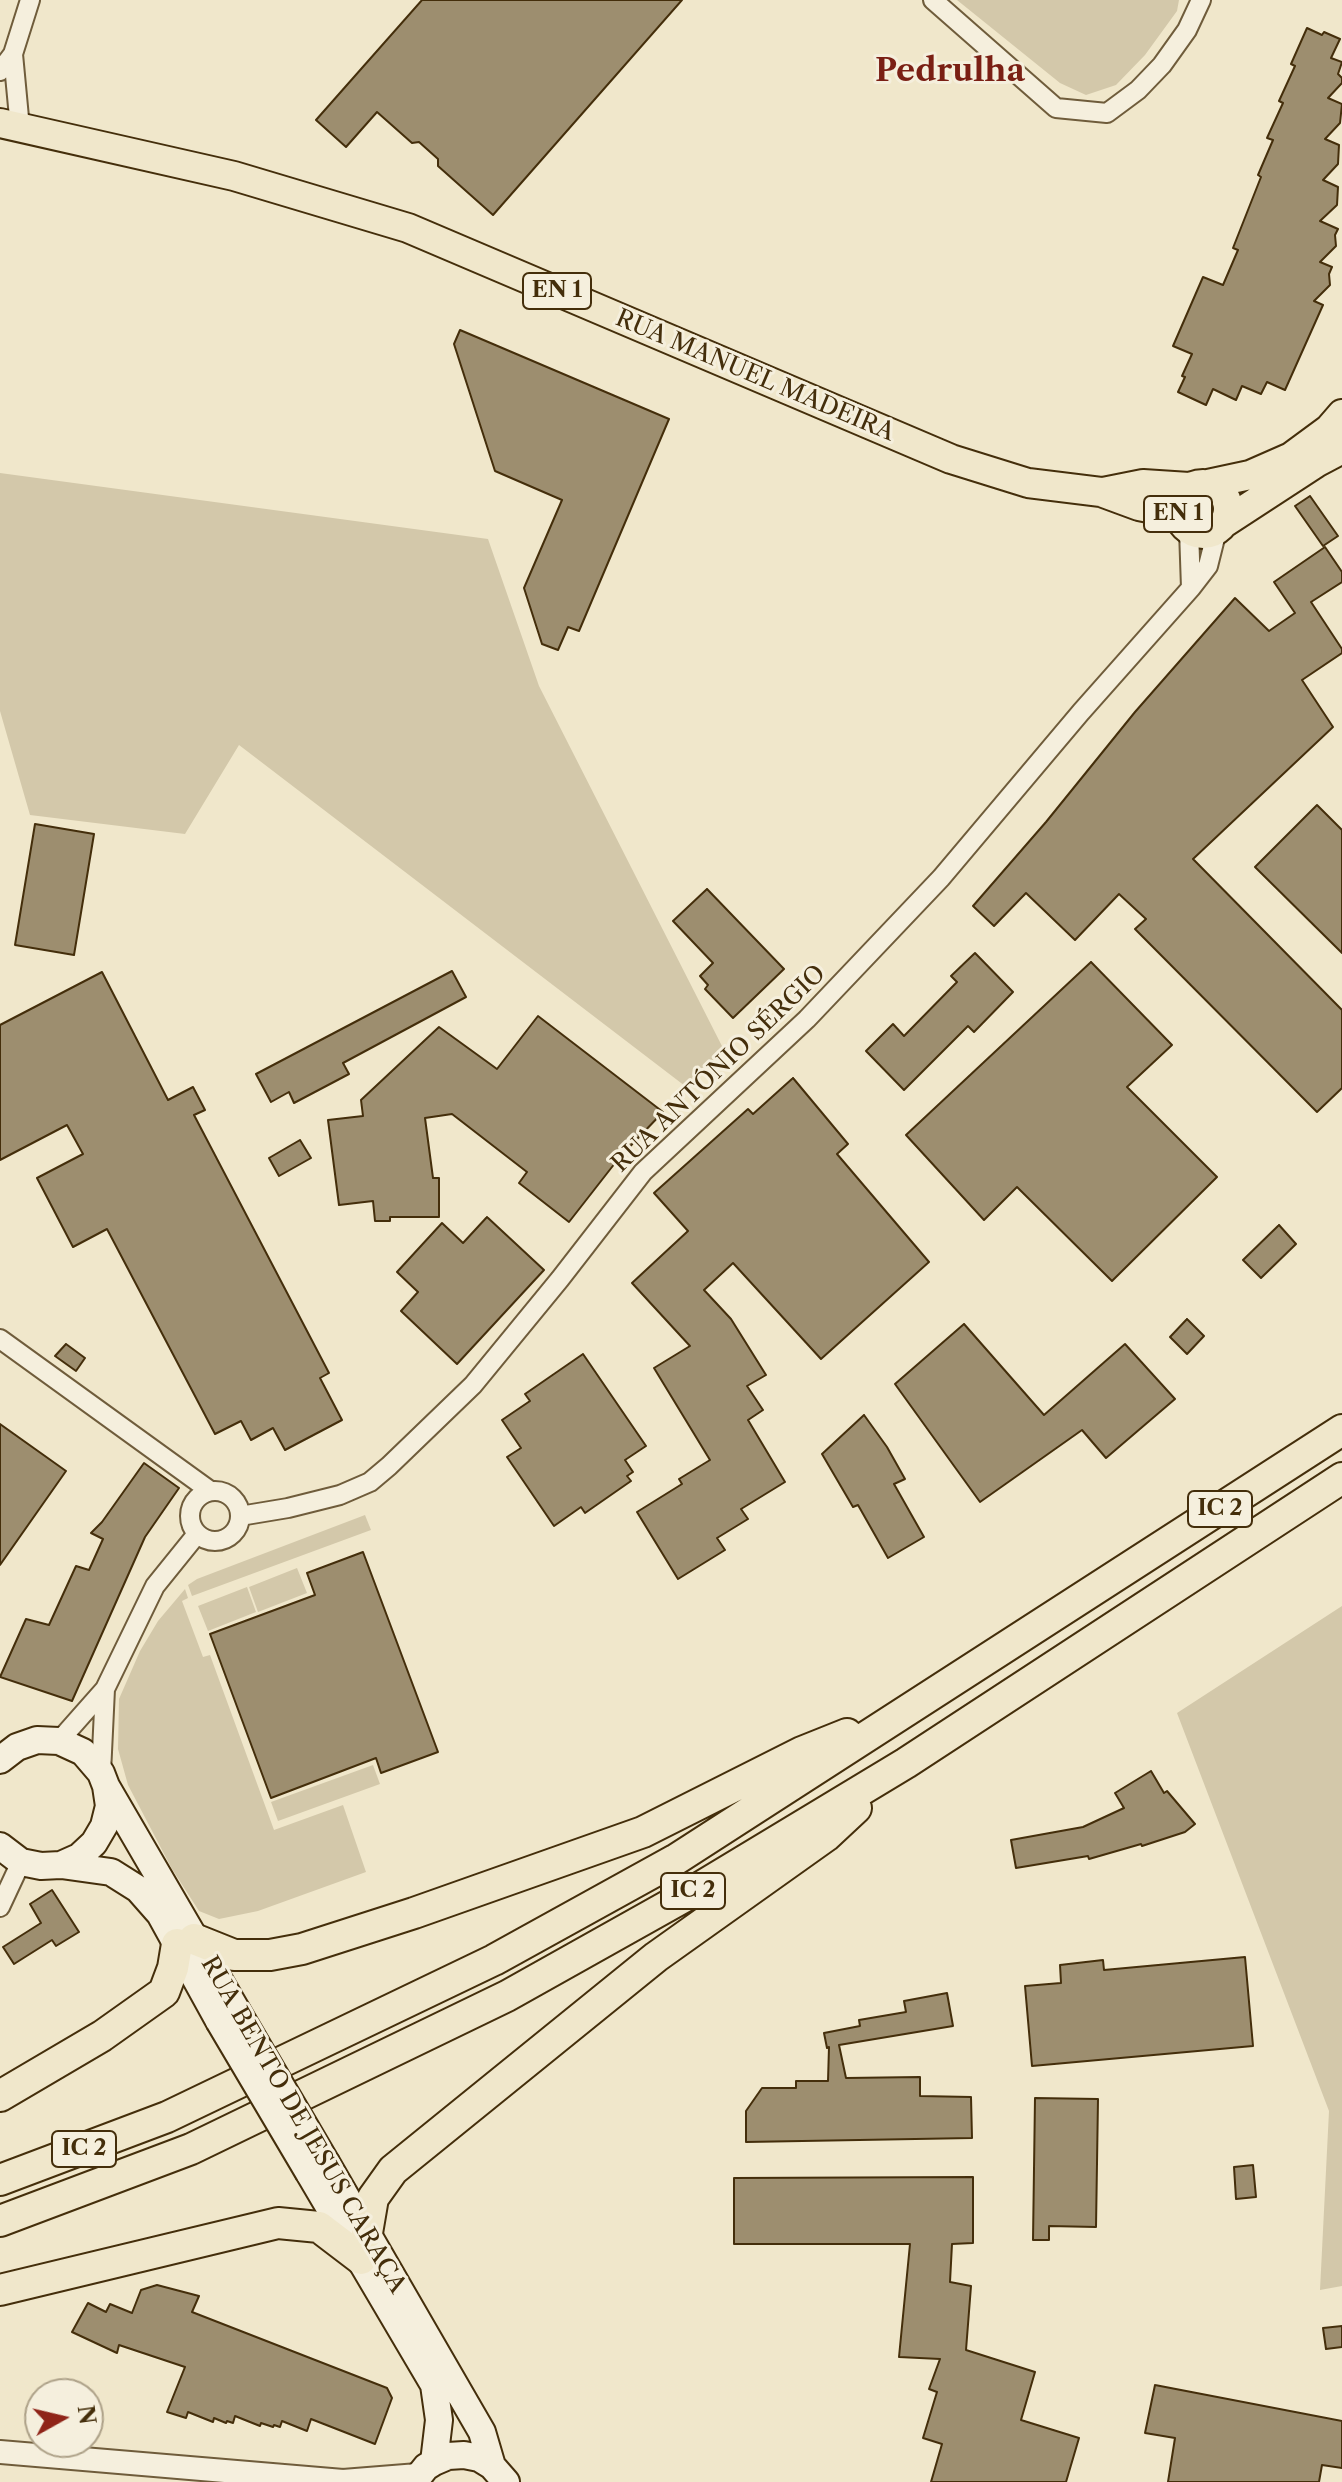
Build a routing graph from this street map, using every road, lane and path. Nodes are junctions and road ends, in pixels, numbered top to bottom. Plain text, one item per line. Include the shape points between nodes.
1 (30, 0) edge
2 (933, 0) edge
3 (1201, 0) edge
4 (13, 54) junction
5 (0, 71) edge
6 (10, 125) edge
7 (1342, 414) edge
8 (1342, 449) edge
9 (1199, 486) junction
10 (1101, 492) junction
11 (1184, 522) junction
12 (1221, 527) junction
13 (1191, 588) junction
14 (0, 1339) edge
15 (1342, 1430) edge
16 (1342, 1478) edge
17 (209, 1490) junction
18 (240, 1516) junction
19 (197, 1534) junction
20 (105, 1689) junction
21 (912, 1708) junction
22 (0, 1740) edge
23 (48, 1741) junction
24 (0, 1760) edge
25 (906, 1763) junction
26 (104, 1779) junction
27 (11, 1854) edge
28 (61, 1865) junction
29 (0, 1907) edge
30 (186, 1941) junction
31 (0, 2096) edge
32 (0, 2180) edge
33 (0, 2221) edge
34 (364, 2246) junction
35 (0, 2290) edge
36 (0, 2452) edge
37 (422, 2473) edge
38 (502, 2478) edge
39 (344, 2482) edge

1 - 4 street
2 - 3 street via 1056,108 1107,113 1162,65
4 - 5 street
4 - 6 street
6 - 10 main road, RUA MANUEL MADEIRA / EN 1 via 234,176 408,228 951,459 1028,483
7 - 9 main road, RUA MANUEL MADEIRA / EN 1 via 1291,457 1250,475
8 - 12 main road, EN 1
9 - 10 main road, RUA MANUEL MADEIRA / EN 1 via 1143,484
9 - 11 main road, EN 1 via 1178,504
9 - 12 main road, EN 1 via 1218,488 1225,495 1228,514
10 - 11 main road, RUA MANUEL MADEIRA / EN 1
11 - 12 main road, EN 1 via 1198,534
11 - 13 street
12 - 13 street, RUA ANTÓNIO SÉRGIO via 1208,566
13 - 18 street, RUA ANTÓNIO SÉRGIO via 941,878 807,1019 643,1172 445,1413 370,1482 340,1495
14 - 17 street
15 - 21 highway, IC 2
16 - 25 highway, IC 2
17 - 18 street via 231,1495
17 - 19 street via 190,1508
18 - 19 street via 238,1527 219,1541
19 - 20 street via 155,1586
20 - 23 street
20 - 26 street
21 - 30 highway via 802,1752 643,1832 302,1949 234,1955
21 - 32 highway, IC 2 via 675,1860 494,1960 167,2117
22 - 23 main road
23 - 24 main road via 17,1747
23 - 26 main road, RUA BENTO DE JESUS CARAÇA via 83,1752
25 - 33 highway, IC 2 via 507,1996 191,2149
25 - 34 highway via 826,1836 656,1957 393,2170 373,2198
26 - 28 main road via 109,1806 104,1826 79,1857
26 - 30 main road, RUA BENTO DE JESUS CARAÇA
27 - 28 main road, RUA BENTO DE JESUS CARAÇA via 41,1866
27 - 29 street
28 - 30 main road, RUA BENTO DE JESUS CARAÇA via 111,1872 138,1889
30 - 31 highway via 164,1992
30 - 34 main road, RUA BENTO DE JESUS CARAÇA, bridge
34 - 35 highway via 319,2227 278,2223
34 - 37 main road, RUA BENTO DE JESUS CARAÇA via 434,2385 439,2420
34 - 38 main road, RUA BENTO DE JESUS CARAÇA via 482,2432
36 - 39 street
37 - 38 main road via 448,2456 464,2455 479,2458
37 - 39 street

